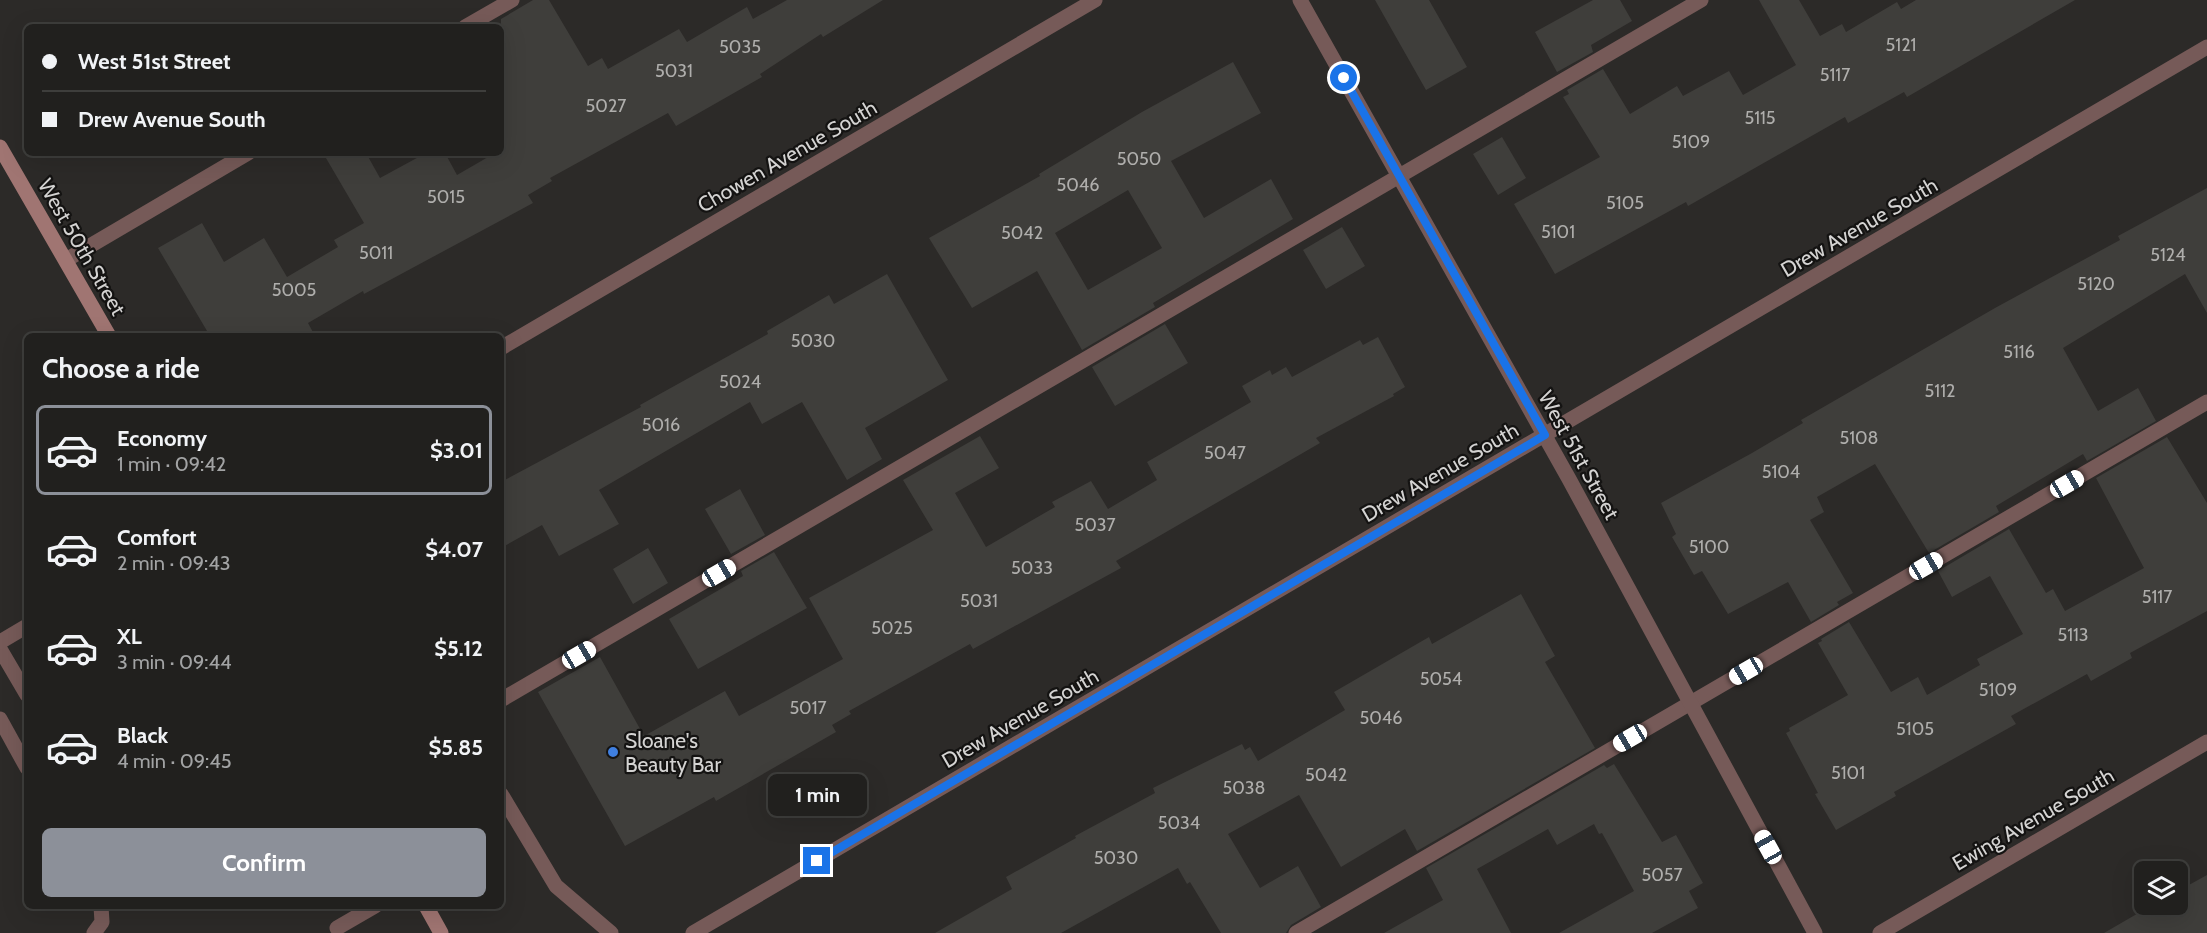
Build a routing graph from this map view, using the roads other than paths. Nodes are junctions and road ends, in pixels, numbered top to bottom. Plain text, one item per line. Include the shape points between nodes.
1 (512, 0) edge
2 (1095, 0) edge
3 (1300, 0) edge
4 (1701, 0) edge
5 (470, 24) edge
6 (2207, 47) edge
7 (0, 147) edge
8 (243, 156) edge
9 (1398, 175) junction
10 (66, 260) junction
11 (107, 333) edge
12 (504, 346) edge
13 (2207, 402) edge
14 (1545, 435) junction
15 (24, 628) edge
16 (0, 642) edge
17 (0, 649) edge
18 (24, 690) edge
19 (504, 698) edge
20 (1690, 704) junction
21 (0, 719) edge
22 (2207, 742) edge
23 (24, 763) edge
24 (504, 799) edge
25 (100, 909) edge
26 (370, 909) edge
27 (428, 909) edge
28 (337, 928) dead end
29 (94, 933) edge
30 (441, 933) edge
31 (611, 933) edge
32 (693, 933) edge
33 (1296, 933) edge
34 (1815, 933) edge
35 (1880, 933) edge

1 - 5 street
2 - 12 street, Chowen Avenue South
3 - 9 street, West 51st Street
4 - 9 street
6 - 14 street, Drew Avenue South
7 - 10 main road, West 50th Street
8 - 10 street
9 - 14 street, West 51st Street
9 - 19 street
10 - 11 main road, West 50th Street
13 - 20 street
14 - 20 street, West 51st Street
14 - 32 street, Drew Avenue South
15 - 16 street
17 - 18 street
20 - 33 street
20 - 34 street, West 51st Street
21 - 23 street
22 - 35 street, Ewing Avenue South
24 - 31 street via 556,886
25 - 29 street via 102,922
26 - 28 street
27 - 30 main road

